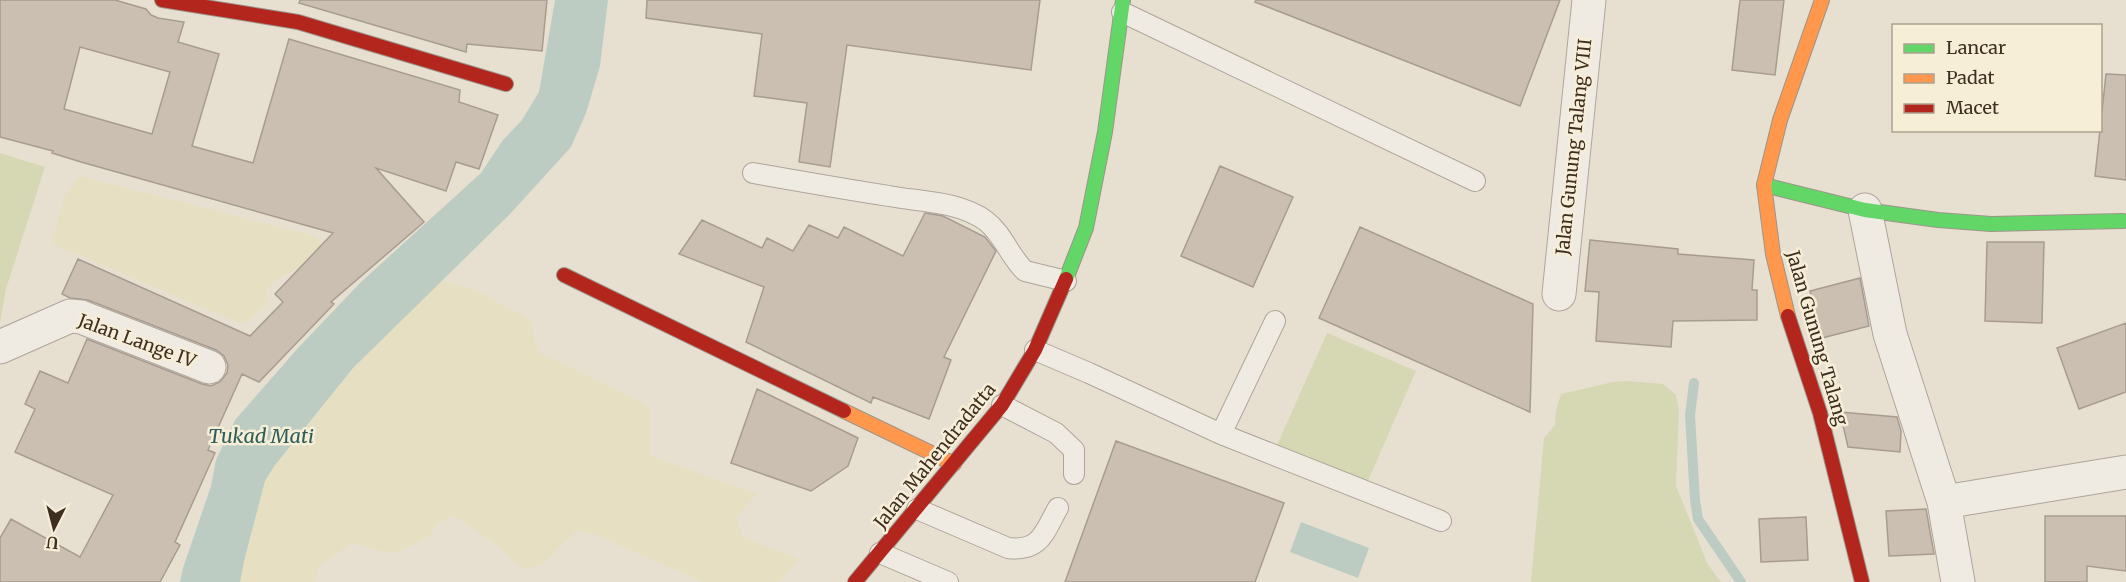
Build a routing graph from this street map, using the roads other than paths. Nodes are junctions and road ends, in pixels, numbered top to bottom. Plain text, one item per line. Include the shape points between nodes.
1 (162, 0) edge
2 (1589, 0) edge
3 (1822, 0) edge
4 (1122, 6) edge
5 (506, 84) dead end
6 (753, 173) dead end
7 (1475, 181) dead end
8 (1764, 185) junction
9 (1865, 210) junction
10 (2123, 221) dead end
11 (564, 275) dead end
12 (1066, 281) junction
13 (1559, 294) dead end
14 (1275, 321) dead end
15 (0, 347) edge
16 (1035, 350) junction
17 (209, 367) dead end
18 (1002, 405) junction
19 (1221, 434) junction
20 (954, 464) junction
21 (2126, 472) edge
22 (1074, 474) dead end
23 (1944, 502) junction
24 (1058, 508) dead end
25 (917, 509) junction
26 (1441, 521) dead end
27 (880, 553) junction
28 (855, 582) edge
29 (948, 582) edge
30 (1862, 582) edge
31 (1958, 582) edge

1 - 5 main road via 298,22
2 - 13 street, Jalan Gunung Talang VIII
3 - 8 main road, Jalan Gunung Talang via 1780,120
4 - 7 lane
4 - 12 main road, Jalan Mahendradatta via 1105,132 1086,228
6 - 12 lane via 935,201 977,215 993,228 1025,271
8 - 9 main road
8 - 30 main road, Jalan Gunung Talang via 1773,254 1792,330 1820,413
9 - 10 main road via 1991,224
9 - 23 street via 1890,334
11 - 20 main road
12 - 16 main road, Jalan Mahendradatta
14 - 19 lane
15 - 17 street, Jalan Lange IV via 70,316 81,317
16 - 18 main road, Jalan Mahendradatta
16 - 19 lane
18 - 20 main road, Jalan Mahendradatta
18 - 22 lane via 1056,433 1074,450
19 - 26 lane
20 - 25 main road, Jalan Mahendradatta
21 - 23 street
23 - 31 street
24 - 25 lane via 1043,535 1033,546 1020,550
25 - 27 main road, Jalan Mahendradatta
27 - 28 main road, Jalan Mahendradatta
27 - 29 lane

